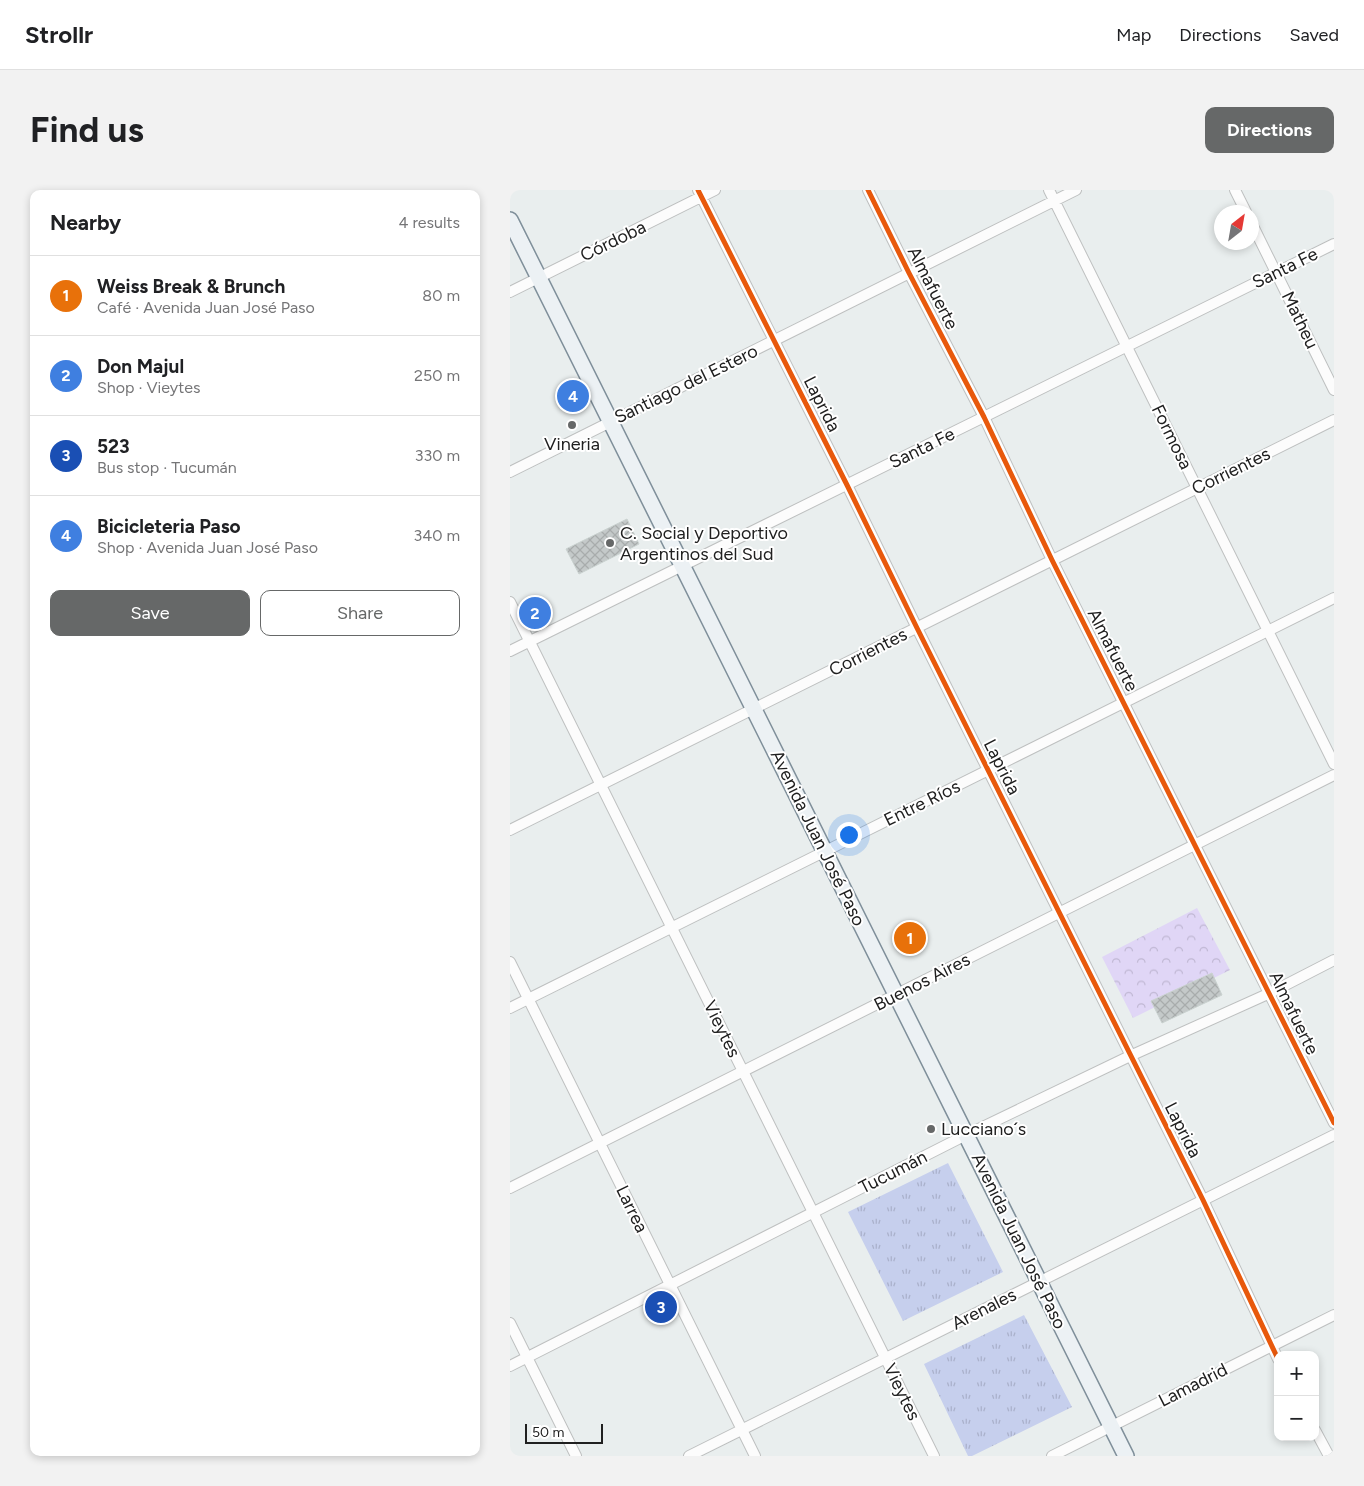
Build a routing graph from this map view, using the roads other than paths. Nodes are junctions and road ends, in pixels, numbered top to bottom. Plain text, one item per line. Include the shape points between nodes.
1 (715, 190) edge
2 (868, 190) edge
3 (1049, 190) edge
4 (1076, 190) edge
5 (1235, 190) edge
6 (699, 194) edge
7 (1054, 201) junction
8 (1242, 205) edge
9 (510, 220) edge
10 (1259, 238) edge
11 (1334, 244) edge
12 (1276, 272) junction
13 (909, 273) junction
14 (539, 278) junction
15 (510, 292) edge
16 (775, 340) junction
17 (1127, 346) junction
18 (1334, 390) edge
19 (984, 417) junction
20 (1334, 420) edge
21 (611, 422) junction
22 (510, 472) edge
23 (847, 484) junction
24 (1198, 488) junction
25 (1052, 560) junction
26 (683, 566) junction
27 (1334, 598) edge
28 (510, 602) edge
29 (917, 628) junction
30 (1268, 631) junction
31 (530, 642) junction
32 (510, 651) edge
33 (1124, 703) junction
34 (754, 709) junction
35 (1334, 764) edge
36 (989, 770) junction
37 (1334, 775) edge
38 (601, 785) junction
39 (510, 830) edge
40 (1196, 844) junction
41 (825, 852) junction
42 (1059, 913) junction
43 (672, 928) junction
44 (1334, 960) edge
45 (510, 962) edge
46 (1270, 993) junction
47 (896, 995) junction
48 (528, 999) junction
49 (510, 1008) edge
50 (1130, 1056) junction
51 (743, 1071) junction
52 (1334, 1123) edge
53 (966, 1135) junction
54 (1334, 1135) edge
55 (599, 1142) junction
56 (510, 1188) edge
57 (1203, 1200) junction
58 (813, 1212) junction
59 (1039, 1281) junction
60 (670, 1284) junction
61 (1334, 1315) edge
62 (510, 1324) edge
63 (1271, 1346) junction
64 (1274, 1352) edge
65 (527, 1358) junction
66 (886, 1358) junction
67 (510, 1366) edge
68 (1111, 1426) junction
69 (742, 1429) junction
70 (1319, 1437) edge
71 (576, 1456) edge
72 (688, 1456) edge
73 (755, 1456) edge
74 (934, 1456) edge
75 (1052, 1456) edge
76 (1126, 1456) edge
77 (1329, 1456) edge

1 - 6 street, Córdoba
2 - 13 street, Almafuerte
3 - 7 street, Formosa
4 - 7 street, Santiago del Estero
5 - 8 street
6 - 14 street, Córdoba
6 - 16 street, Laprida
7 - 13 street, Santiago del Estero
7 - 17 street, Formosa
9 - 14 main road, Avenida Juan José Paso
10 - 12 street, Matheu
11 - 12 street, Santa Fe
12 - 17 street, Santa Fe
12 - 18 street, Matheu
13 - 16 street, Santiago del Estero
13 - 19 street, Almafuerte
14 - 15 street, Córdoba
14 - 21 main road, Avenida Juan José Paso
16 - 21 street, Santiago del Estero
16 - 23 street, Laprida
17 - 19 street, Santa Fe
17 - 24 street, Formosa
19 - 23 street, Santa Fe
19 - 25 street, Almafuerte
20 - 24 street, Corrientes
21 - 22 street, Santiago del Estero
21 - 26 main road, Avenida Juan José Paso
23 - 26 street, Santa Fe
23 - 29 street, Laprida
24 - 25 street, Corrientes
24 - 30 street, Formosa
25 - 29 street, Corrientes
25 - 33 street, Almafuerte
26 - 31 street, Santa Fe
26 - 34 main road, Avenida Juan José Paso
27 - 30 street, Entre Ríos
28 - 31 street, Vieytes
29 - 34 street, Corrientes
29 - 36 street, Laprida
30 - 33 street, Entre Ríos
30 - 35 street, Formosa
31 - 32 street, Santa Fe
31 - 38 street, Vieytes
33 - 36 street, Entre Ríos
33 - 40 street, Almafuerte
34 - 38 street, Corrientes
34 - 41 main road, Avenida Juan José Paso
36 - 41 street, Entre Ríos
36 - 42 street, Laprida
37 - 40 street, Buenos Aires
38 - 39 street, Corrientes
38 - 43 street, Vieytes
40 - 42 street, Buenos Aires
40 - 46 street, Almafuerte
41 - 43 street, Entre Ríos
41 - 47 main road, Avenida Juan José Paso
42 - 47 street, Buenos Aires
42 - 50 street, Laprida
43 - 48 street, Entre Ríos
43 - 51 street, Vieytes
44 - 46 street, Tucumán
45 - 48 street, Larrea
46 - 50 street, Tucumán
46 - 52 street, Almafuerte
47 - 51 street, Buenos Aires
47 - 53 main road, Avenida Juan José Paso
48 - 49 street, Entre Ríos
48 - 55 street, Larrea
50 - 53 street, Tucumán
50 - 57 street, Laprida
51 - 55 street, Buenos Aires
51 - 58 street, Vieytes
53 - 58 street, Tucumán
53 - 59 main road, Avenida Juan José Paso
54 - 57 street, Arenales
55 - 56 street, Buenos Aires
55 - 60 street, Larrea
57 - 59 street, Arenales
57 - 63 street, Laprida
58 - 60 street, Tucumán
58 - 66 street, Vieytes
59 - 66 street, Arenales
59 - 68 main road, Avenida Juan José Paso
60 - 65 street, Tucumán
60 - 69 street, Larrea
61 - 63 street, Lamadrid
62 - 65 street
63 - 64 street, Laprida
63 - 68 street, Lamadrid
65 - 67 street, Tucumán
65 - 71 street
66 - 69 street, Arenales
66 - 74 street, Vieytes
68 - 75 street, Lamadrid
68 - 76 main road, Avenida Juan José Paso
69 - 72 street, Arenales
69 - 73 street, Larrea
70 - 77 street

